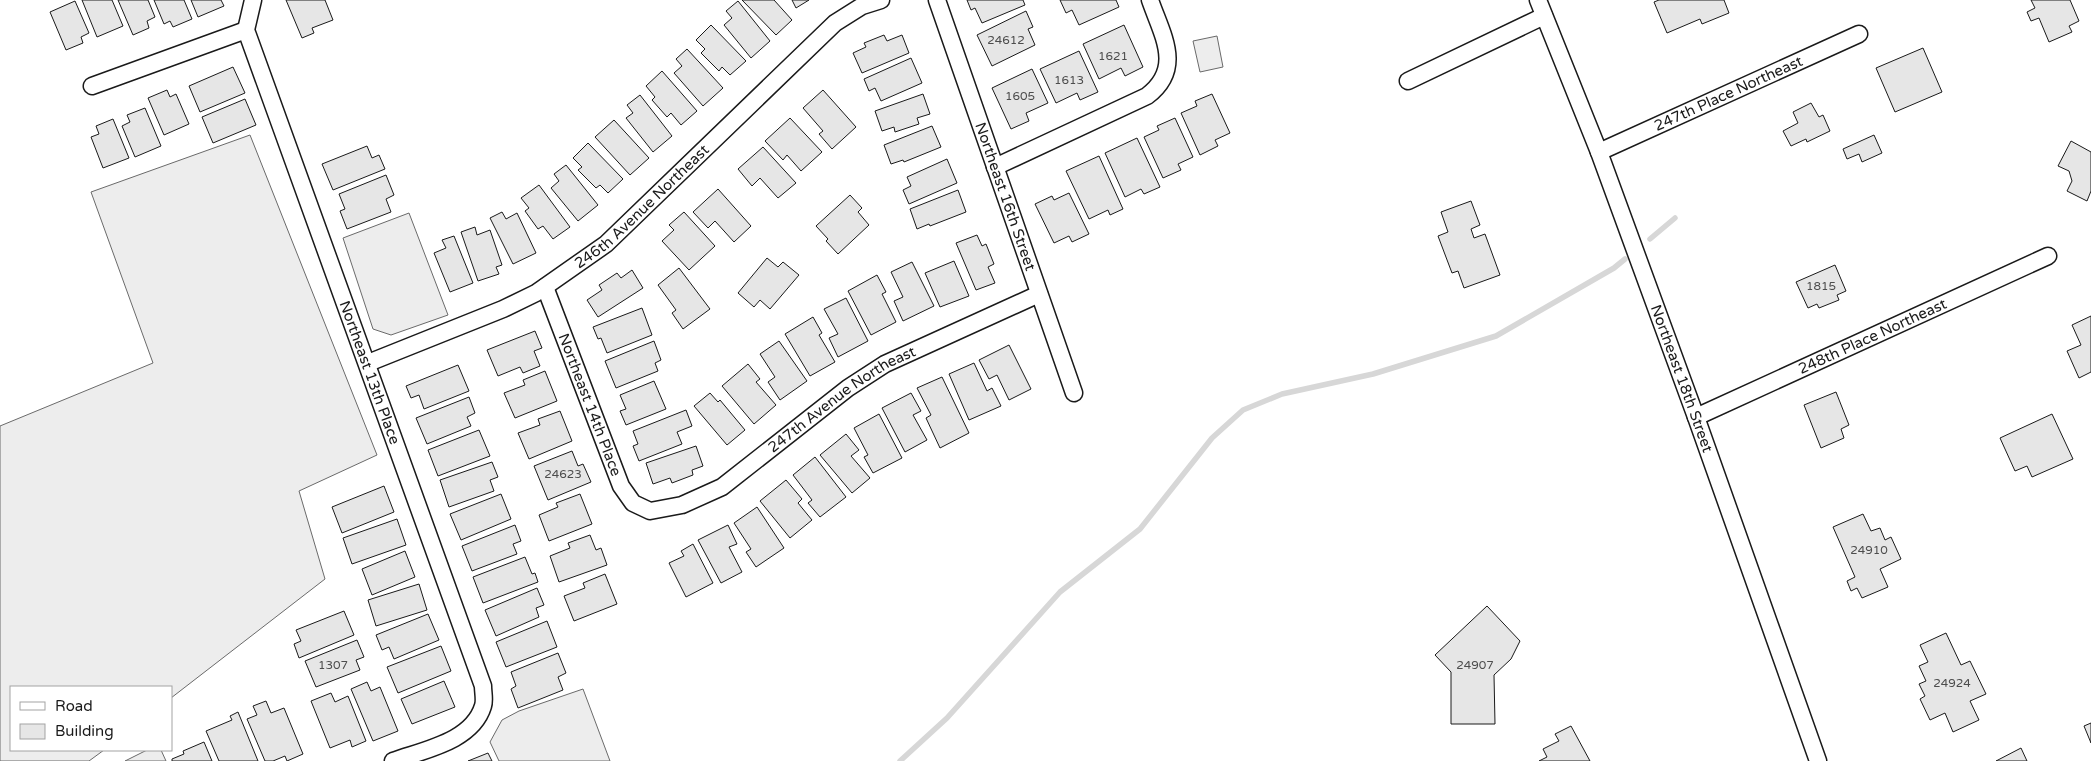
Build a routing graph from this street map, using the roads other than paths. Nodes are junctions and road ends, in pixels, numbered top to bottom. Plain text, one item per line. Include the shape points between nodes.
1 (253, 0) edge
2 (881, 0) edge
3 (937, 0) edge
4 (1150, 0) edge
5 (1538, 0) edge
6 (1544, 16) junction
7 (246, 30) junction
8 (1859, 34) dead end
9 (1408, 81) dead end
10 (92, 86) dead end
11 (1599, 152) junction
12 (995, 167) junction
13 (2048, 256) dead end
14 (545, 287) junction
15 (1039, 294) junction
16 (368, 363) junction
17 (1074, 393) dead end
18 (1696, 417) junction
19 (650, 511) joint
20 (393, 761) edge
21 (1818, 761) edge

1 - 7 street
2 - 14 street, 246th Avenue Northeast via 862,6 835,23 606,244
3 - 12 street, Northeast 16th Street
4 - 12 street via 1169,54 1165,78 1158,88
5 - 6 street, Northeast 18th Street
6 - 9 street
6 - 11 street, Northeast 18th Street
7 - 10 street
7 - 16 street, Northeast 13th Place
8 - 11 street, 247th Place Northeast
11 - 18 street, Northeast 18th Street
12 - 15 street, Northeast 16th Street
13 - 18 street, 248th Place Northeast
14 - 16 street, 246th Avenue Northeast via 503,310
14 - 19 street, Northeast 14th Place via 621,486 634,502
15 - 17 street, Northeast 16th Street
15 - 19 street, 247th Avenue Northeast via 885,364 848,388 722,487 682,505
16 - 20 street, Northeast 13th Place via 483,686 484,704 471,726 452,740
18 - 21 street, Northeast 18th Street

